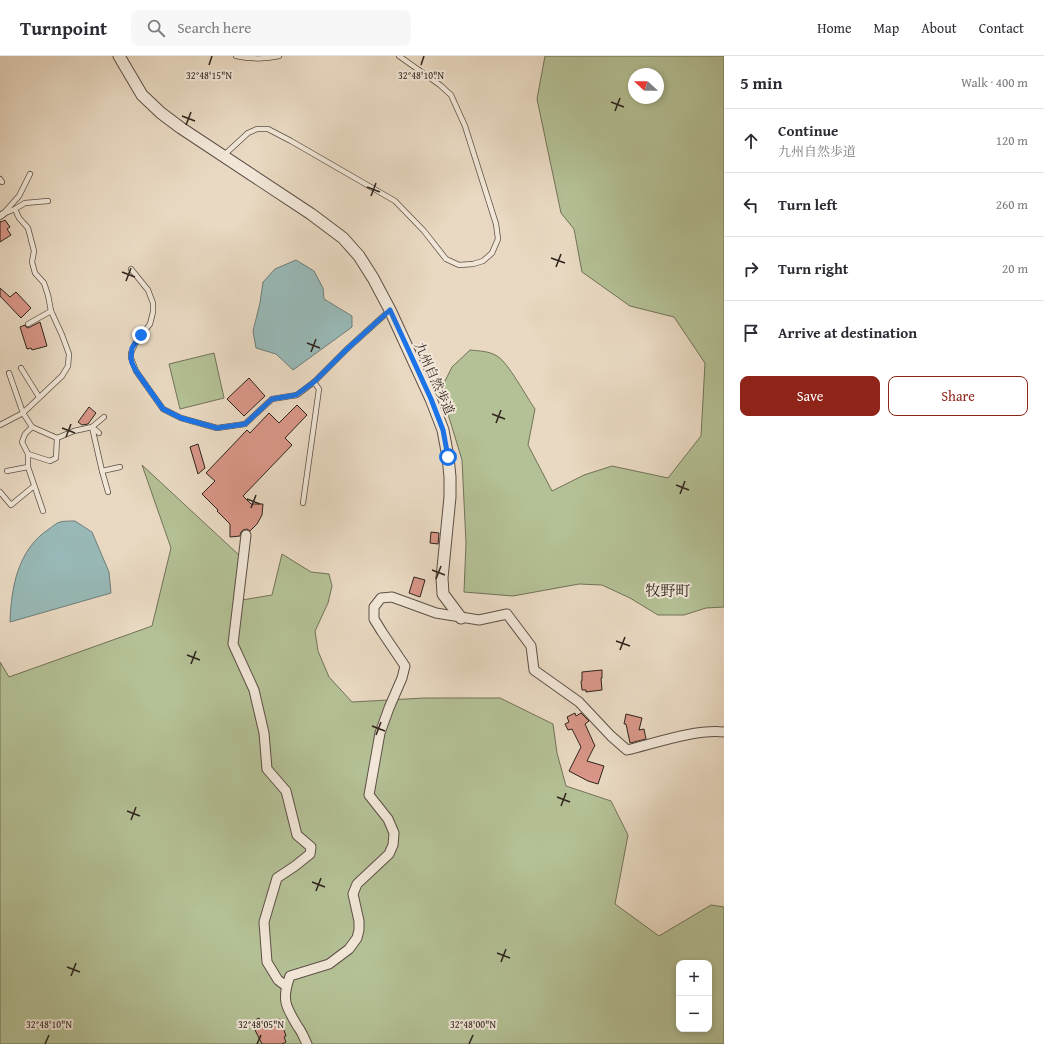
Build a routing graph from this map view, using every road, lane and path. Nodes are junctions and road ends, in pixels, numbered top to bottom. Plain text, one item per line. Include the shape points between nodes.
1 (119, 56) edge
2 (236, 56) edge
3 (279, 56) edge
4 (399, 56) edge
5 (223, 156) junction
6 (30, 174) dead end
7 (19, 196) junction
8 (48, 201) dead end
9 (25, 204) junction
10 (14, 209) junction
11 (1, 215) edge
12 (131, 269) dead end
13 (390, 310) junction
14 (51, 311) junction
15 (28, 324) dead end
16 (21, 368) dead end
17 (9, 373) dead end
18 (314, 382) junction
19 (39, 397) junction
20 (23, 413) junction
21 (104, 417) dead end
22 (0, 424) edge
23 (32, 427) junction
24 (92, 427) junction
25 (99, 433) dead end
26 (57, 438) junction
27 (28, 454) junction
28 (120, 466) dead end
29 (28, 467) junction
30 (7, 470) dead end
31 (102, 471) junction
32 (34, 486) junction
33 (0, 492) edge
34 (108, 492) dead end
35 (303, 503) dead end
36 (43, 511) dead end
37 (246, 535) dead end
38 (461, 618) junction
39 (724, 732) edge
40 (286, 986) junction
41 (307, 1044) edge

1 - 5 street, 九州自然歩道 via 142,95 180,128
2 - 3 lane
4 - 5 lane via 451,95 465,126 496,224 498,239 492,253 483,261 459,265 446,259 395,201 268,129 257,129 248,133
5 - 13 street, 九州自然歩道 via 343,238 359,256
6 - 7 lane
7 - 9 lane
7 - 11 lane
8 - 9 lane
9 - 10 lane
10 - 11 lane
10 - 14 lane via 28,228 34,251 32,262 35,273 44,284
12 - 18 lane via 148,290 153,312 150,324 132,348 131,358 136,371 163,409 181,418 217,428 245,424 272,399 296,395
13 - 18 lane
13 - 38 street, 九州自然歩道 via 443,430 448,457 450,497 442,578 443,594
14 - 15 lane
14 - 19 lane via 69,354 68,366 62,376
16 - 19 lane
17 - 20 lane
18 - 35 lane via 319,389
19 - 20 lane
20 - 22 lane
20 - 23 lane
21 - 24 lane
23 - 26 lane
23 - 27 lane via 22,442
24 - 25 lane
24 - 26 lane
24 - 31 lane
26 - 27 lane via 56,458 53,460
27 - 29 lane
28 - 31 lane
29 - 30 lane
29 - 32 lane
31 - 34 lane
32 - 33 lane via 11,505
32 - 36 lane
37 - 40 street via 233,644 254,690 264,733 267,769 286,790 297,835 311,847 310,854 276,878 264,922 267,962 278,980
38 - 39 street via 479,620 507,614 531,646 534,670 579,702 627,750 683,736
38 - 40 street via 436,613 392,597 381,598 374,606 374,619 405,666 380,733 369,795 388,819 394,833 393,845 389,854 357,884 354,894 359,930 349,949 329,964 290,976
40 - 41 street via 286,1003 290,1015

